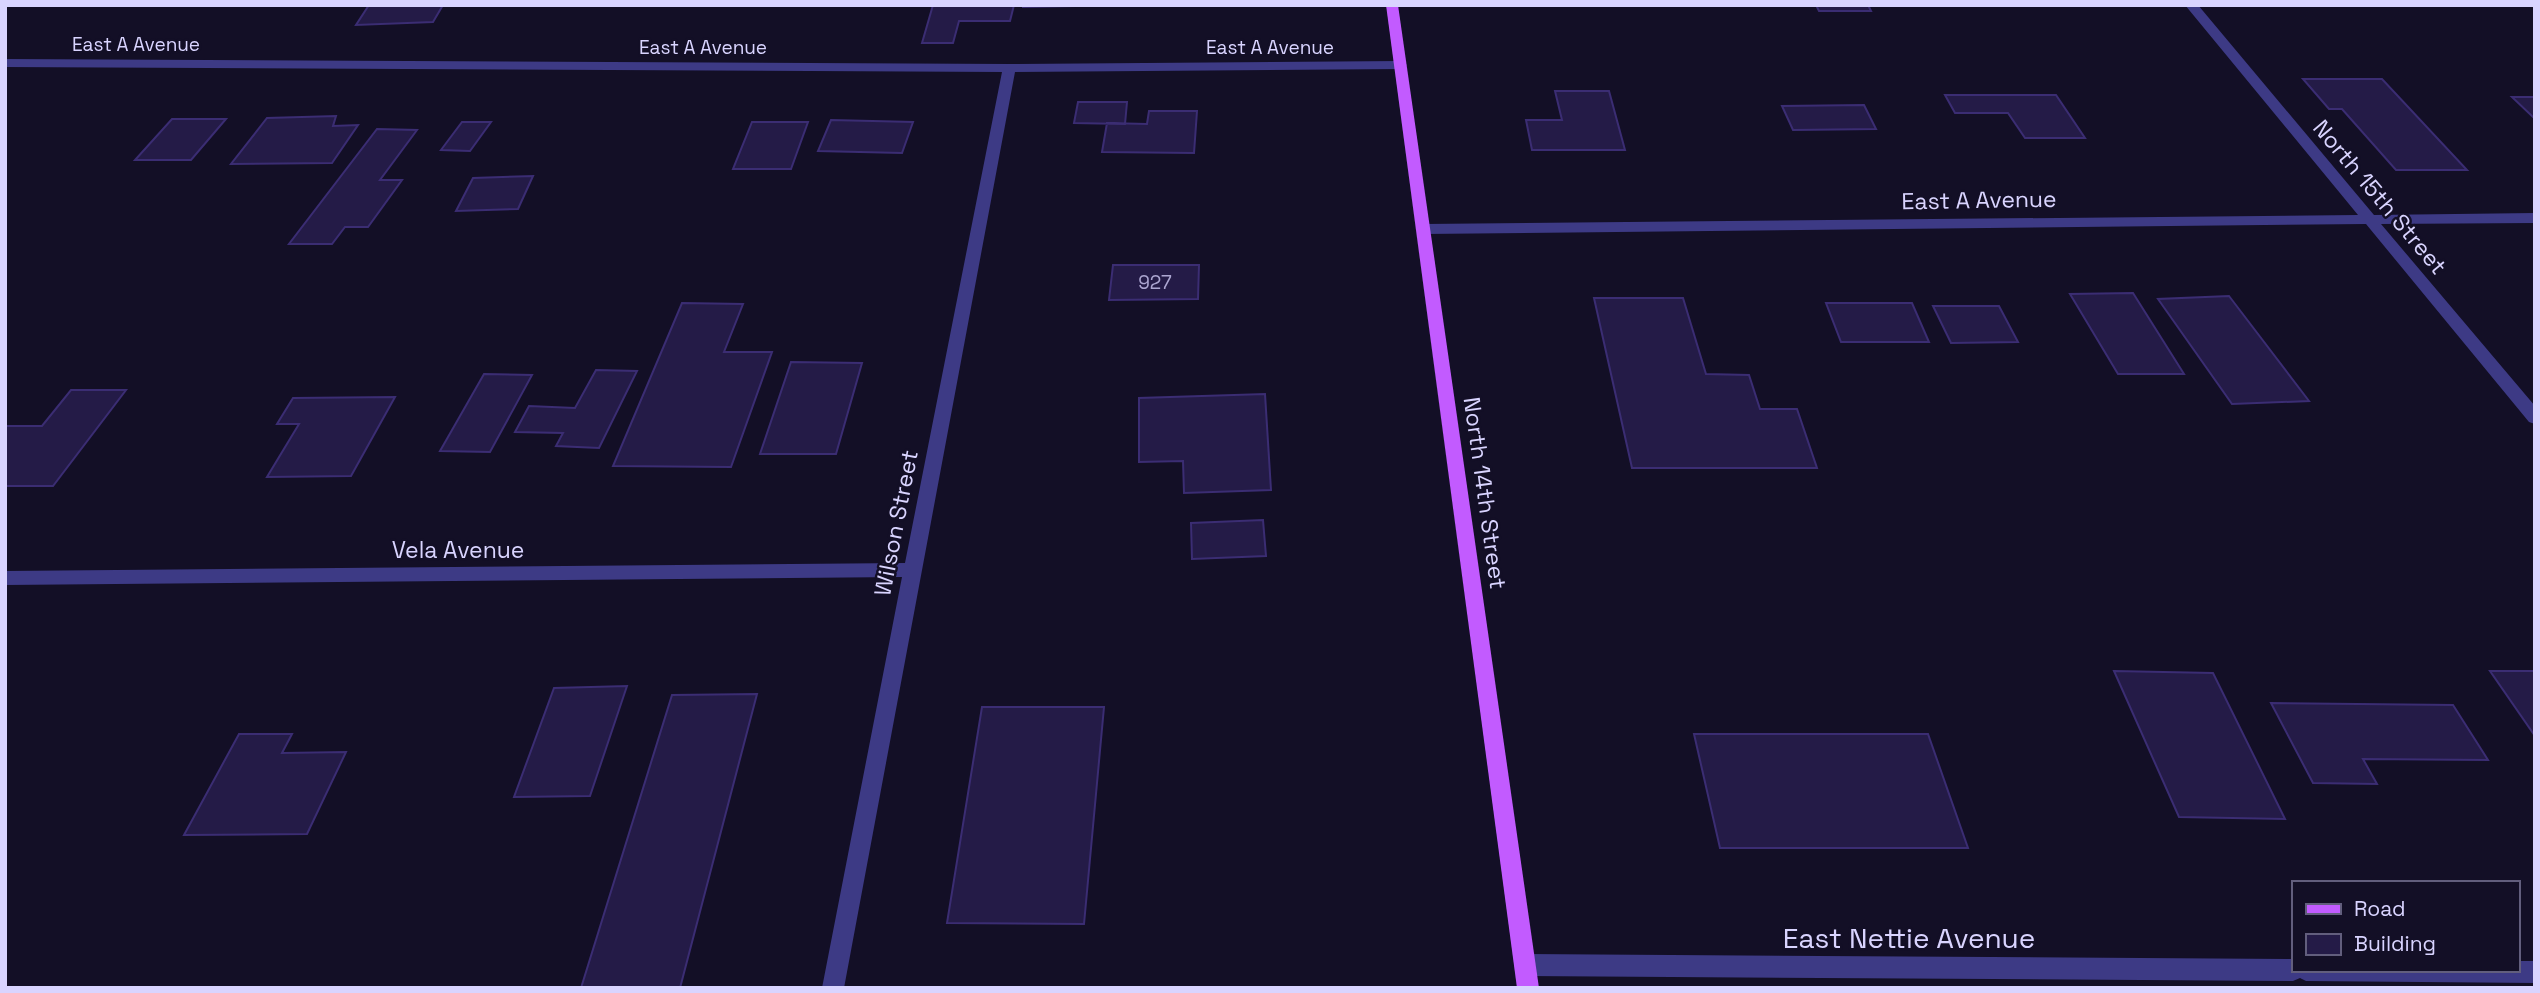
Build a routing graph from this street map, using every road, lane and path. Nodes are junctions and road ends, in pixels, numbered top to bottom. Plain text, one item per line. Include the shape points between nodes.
1 (1392, 5) edge
2 (2191, 5) edge
3 (5, 63) edge
4 (1401, 65) junction
5 (1009, 68) junction
6 (2535, 218) edge
7 (2369, 219) junction
8 (1424, 229) junction
9 (2535, 418) edge
10 (912, 570) junction
11 (5, 578) edge
12 (1525, 965) junction
13 (2292, 970) edge
14 (833, 988) edge
15 (1528, 988) edge

1 - 4 main road, North 14th Street
2 - 7 street, North 15th Street
3 - 5 street, East A Avenue
4 - 5 street, East A Avenue
4 - 8 main road, North 14th Street
5 - 10 street, Wilson Street
6 - 7 street, East A Avenue
7 - 8 street, East A Avenue
7 - 9 street, North 15th Street
8 - 12 main road, North 14th Street
10 - 11 street, Vela Avenue
10 - 14 street, Wilson Street
12 - 13 street, East Nettie Avenue
12 - 15 main road, North 14th Street

